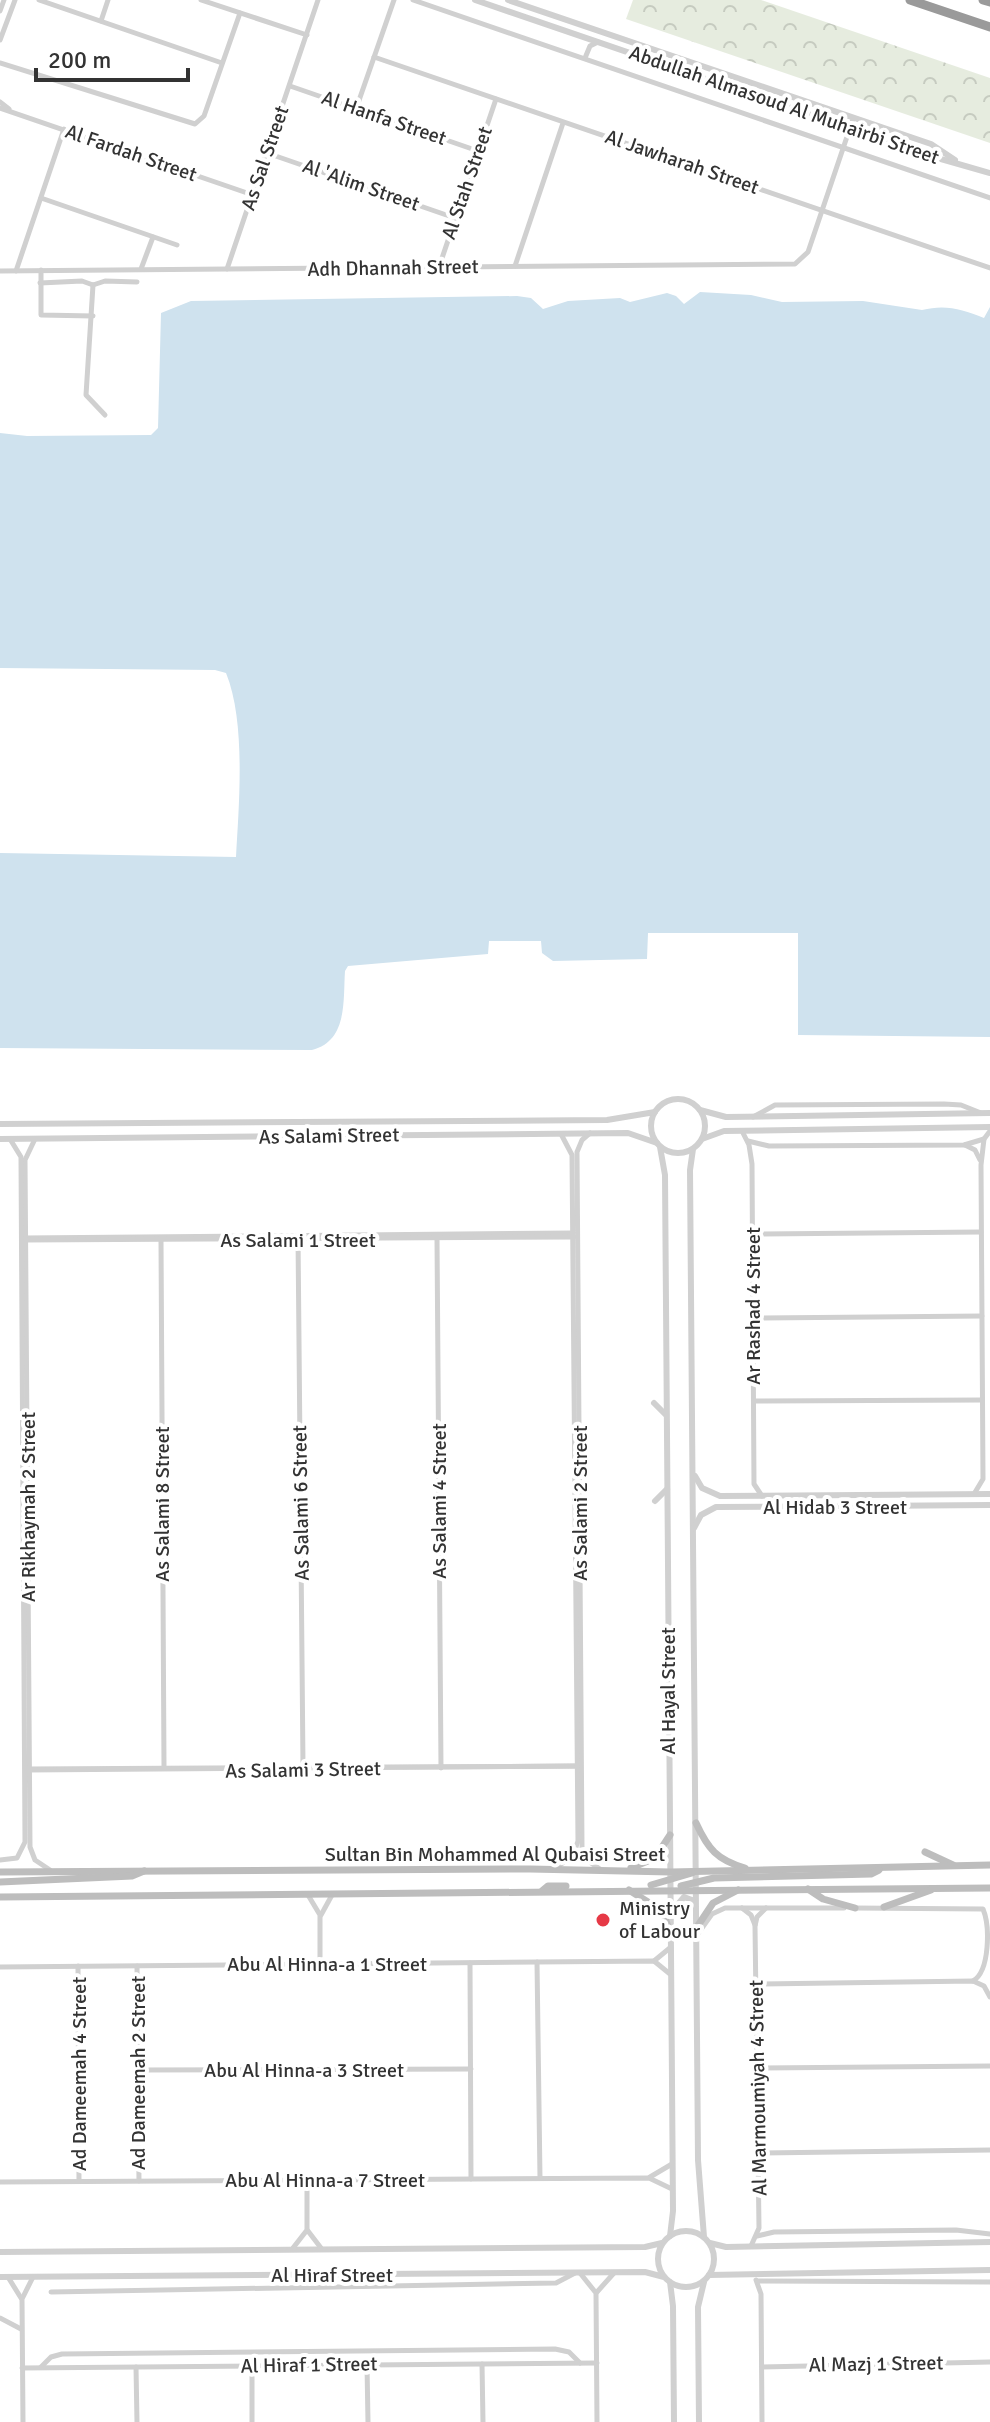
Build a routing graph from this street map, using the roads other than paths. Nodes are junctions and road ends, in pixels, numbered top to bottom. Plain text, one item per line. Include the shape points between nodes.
1 (4, 0) edge
2 (15, 0) edge
3 (23, 0) edge
4 (39, 0) edge
5 (108, 0) edge
6 (201, 0) edge
7 (318, 0) edge
8 (394, 0) edge
9 (413, 0) edge
10 (475, 0) edge
11 (508, 0) edge
12 (910, 0) edge
13 (983, 0) edge
14 (990, 2) edge
15 (11, 9) junction
16 (0, 11) edge
17 (240, 13) junction
18 (101, 21) junction
19 (990, 27) edge
20 (307, 35) junction
21 (583, 37) junction
22 (0, 40) edge
23 (598, 42) junction
24 (588, 48) junction
25 (0, 55) edge
26 (374, 57) junction
27 (585, 58) junction
28 (0, 63) edge
29 (222, 63) junction
30 (8, 64) junction
31 (290, 86) junction
32 (496, 99) junction
33 (0, 102) edge
34 (0, 108) edge
35 (10, 109) junction
36 (356, 109) junction
37 (853, 119) junction
38 (563, 122) junction
39 (850, 128) junction
40 (64, 129) junction
41 (936, 146) junction
42 (843, 147) junction
43 (478, 151) junction
44 (267, 153) junction
45 (930, 156) junction
46 (958, 162) junction
47 (990, 173) edge
48 (253, 195) junction
49 (41, 198) junction
50 (990, 198) edge
51 (821, 209) junction
52 (455, 218) junction
53 (153, 237) junction
54 (177, 245) dead end
55 (515, 266) junction
56 (439, 267) junction
57 (990, 268) edge
58 (101, 269) junction
59 (141, 269) junction
60 (227, 269) junction
61 (41, 270) junction
62 (86, 270) junction
63 (0, 271) edge
64 (16, 271) junction
65 (137, 282) dead end
66 (40, 283) junction
67 (86, 283) junction
68 (97, 284) junction
69 (93, 316) junction
70 (105, 415) dead end
71 (700, 1110) junction
72 (655, 1112) junction
73 (986, 1113) edge
74 (0, 1124) edge
75 (990, 1129) edge
76 (742, 1131) junction
77 (590, 1133) junction
78 (560, 1134) junction
79 (35, 1138) junction
80 (0, 1139) edge
81 (9, 1139) junction
82 (702, 1139) junction
83 (984, 1139) junction
84 (748, 1141) junction
85 (658, 1145) junction
86 (964, 1145) junction
87 (769, 1146) junction
88 (693, 1149) junction
89 (752, 1164) junction
90 (981, 1165) junction
91 (981, 1232) junction
92 (753, 1234) junction
93 (575, 1235) junction
94 (437, 1236) junction
95 (298, 1237) junction
96 (161, 1238) junction
97 (24, 1239) junction
98 (982, 1316) junction
99 (754, 1318) junction
100 (982, 1400) junction
101 (754, 1401) junction
102 (654, 1403) dead end
103 (667, 1416) junction
104 (25, 1446) junction
105 (693, 1472) junction
106 (983, 1479) junction
107 (754, 1484) junction
108 (667, 1489) junction
109 (990, 1493) edge
110 (973, 1495) junction
111 (731, 1496) junction
112 (746, 1496) junction
113 (763, 1496) junction
114 (655, 1501) dead end
115 (990, 1505) edge
116 (731, 1507) junction
117 (693, 1531) junction
118 (579, 1765) junction
119 (441, 1766) junction
120 (303, 1768) junction
121 (164, 1769) junction
122 (27, 1770) junction
123 (696, 1823) junction
124 (670, 1835) junction
125 (925, 1852) dead end
126 (0, 1860) edge
127 (990, 1865) edge
128 (955, 1866) junction
129 (882, 1868) junction
130 (146, 1869) junction
131 (554, 1869) junction
132 (50, 1870) junction
133 (601, 1870) junction
134 (623, 1871) junction
135 (696, 1871) junction
136 (754, 1871) junction
137 (0, 1872) edge
138 (671, 1880) junction
139 (0, 1882) edge
140 (696, 1885) junction
141 (806, 1887) junction
142 (741, 1888) junction
143 (937, 1888) junction
144 (990, 1888) edge
145 (627, 1889) junction
146 (542, 1891) junction
147 (308, 1895) junction
148 (332, 1895) junction
149 (0, 1897) edge
150 (884, 1907) junction
151 (742, 1908) junction
152 (766, 1908) junction
153 (855, 1908) junction
154 (697, 1913) junction
155 (671, 1914) junction
156 (320, 1915) junction
157 (755, 1926) junction
158 (697, 1931) junction
159 (671, 1934) junction
160 (671, 1947) junction
161 (654, 1961) junction
162 (537, 1962) junction
163 (470, 1963) junction
164 (320, 1964) junction
165 (78, 1966) junction
166 (137, 1966) junction
167 (0, 1967) edge
168 (671, 1976) junction
169 (973, 1981) junction
170 (756, 1984) junction
171 (990, 1997) edge
172 (990, 2066) edge
173 (758, 2068) junction
174 (471, 2069) junction
175 (138, 2070) junction
176 (990, 2150) edge
177 (759, 2153) junction
178 (672, 2164) junction
179 (540, 2178) junction
180 (649, 2178) junction
181 (471, 2179) junction
182 (307, 2180) junction
183 (79, 2181) junction
184 (139, 2181) junction
185 (0, 2182) edge
186 (672, 2189) junction
187 (759, 2219) junction
188 (989, 2225) edge
189 (307, 2230) junction
190 (774, 2232) junction
191 (979, 2232) junction
192 (990, 2234) edge
193 (670, 2236) junction
194 (757, 2236) junction
195 (707, 2240) junction
196 (990, 2242) edge
197 (662, 2243) junction
198 (750, 2247) junction
199 (293, 2248) junction
200 (321, 2248) junction
201 (0, 2252) edge
202 (990, 2270) edge
203 (615, 2272) junction
204 (578, 2273) junction
205 (743, 2273) junction
206 (102, 2276) junction
207 (4, 2277) edge
208 (33, 2277) junction
209 (707, 2278) junction
210 (667, 2280) junction
211 (757, 2281) junction
212 (982, 2282) junction
213 (990, 2282) edge
214 (772, 2284) junction
215 (990, 2288) edge
216 (116, 2290) junction
217 (51, 2292) dead end
218 (596, 2293) junction
219 (761, 2298) junction
220 (22, 2299) junction
221 (0, 2318) edge
222 (22, 2330) junction
223 (990, 2362) edge
224 (580, 2363) junction
225 (597, 2363) junction
226 (482, 2364) junction
227 (367, 2365) junction
228 (252, 2366) junction
229 (136, 2367) junction
230 (762, 2367) junction
231 (22, 2368) junction
232 (41, 2368) junction
233 (23, 2422) edge
234 (137, 2422) edge
235 (252, 2422) edge
236 (368, 2422) edge
237 (483, 2422) edge
238 (597, 2422) edge
239 (674, 2422) edge
240 (699, 2422) edge
241 (762, 2422) edge

1 - 16 street
2 - 15 street
3 - 15 street
4 - 18 street
5 - 18 street
6 - 17 street
7 - 20 street, As Sal Street
8 - 26 street
9 - 27 street
10 - 21 street, Abdullah Almasoud Al Muhairbi Street
11 - 37 street, Abdullah Almasoud Al Muhairbi Street
12 - 19 highway
13 - 14 highway
15 - 22 street
17 - 20 street
17 - 29 street
18 - 29 street
20 - 31 street, As Sal Street
21 - 23 street, Abdullah Almasoud Al Muhairbi Street
21 - 24 street
23 - 24 street
23 - 39 street, Abdullah Almasoud Al Muhairbi Street
24 - 27 street
25 - 30 street
26 - 32 street, Al Jawharah Street
26 - 36 street
27 - 42 street
28 - 30 street
29 - 30 street via 204,116 192,125
31 - 36 street, Al Hanfa Street
31 - 44 street, As Sal Street
32 - 38 street, Al Jawharah Street
32 - 43 street, Al Stah Street
33 - 35 street, Al Fardah Street
34 - 35 street, Al Fardah Street
35 - 40 street, Al Fardah Street
36 - 43 street, Al Hanfa Street
37 - 39 street, Adh Dhannah Street
37 - 41 street, Abdullah Almasoud Al Muhairbi Street
38 - 51 street, Al Jawharah Street
38 - 55 street
39 - 42 street, Adh Dhannah Street
39 - 45 street, Abdullah Almasoud Al Muhairbi Street
40 - 48 street, Al Fardah Street
40 - 49 street
41 - 45 street via 940,154
41 - 46 street, Abdullah Almasoud Al Muhairbi Street
42 - 50 street
42 - 51 street, Adh Dhannah Street
43 - 52 street, Al Stah Street
44 - 48 street, As Sal Street
44 - 52 street, Al 'Alim Street
45 - 46 street, Abdullah Almasoud Al Muhairbi Street
46 - 47 street
48 - 60 street, As Sal Street
49 - 53 street
49 - 64 street
51 - 55 street, Adh Dhannah Street via 809,246 786,263
51 - 57 street, Al Jawharah Street
52 - 56 street, Al Stah Street
53 - 54 street
53 - 59 street
55 - 56 street, Adh Dhannah Street
56 - 60 street, Adh Dhannah Street
58 - 59 street, Adh Dhannah Street
58 - 62 street, Adh Dhannah Street
58 - 68 street
59 - 60 street, Adh Dhannah Street
61 - 62 street, Adh Dhannah Street
61 - 64 street, Adh Dhannah Street
61 - 66 street
62 - 67 street
63 - 64 street, Adh Dhannah Street
65 - 68 street
66 - 67 street
66 - 69 street via 43,316
67 - 68 street
68 - 69 street
69 - 70 street via 86,395
71 - 72 street via 676,1099
71 - 73 street via 726,1117
71 - 82 street
72 - 74 street, As Salami Street via 607,1120
72 - 85 street via 651,1125
75 - 76 street
75 - 83 street
76 - 82 street
76 - 84 street, Ar Rashad 4 Street
77 - 78 street, As Salami Street
77 - 85 street, As Salami Street via 634,1134
77 - 93 street, As Salami 2 Street via 577,1149
78 - 79 street, As Salami Street
78 - 93 street, As Salami 2 Street via 572,1153
79 - 81 street, As Salami Street
79 - 97 street, Ar Rikhaymah 2 Street via 25,1156
80 - 81 street, As Salami Street
81 - 97 street via 20,1154
82 - 88 street
83 - 86 street
83 - 90 street
84 - 87 street
84 - 89 street, Ar Rashad 4 Street
85 - 88 street via 680,1153
85 - 103 street, Al Hayal Street via 665,1175
86 - 87 street
86 - 90 street via 975,1150
87 - 89 street via 757,1152
88 - 105 street, Al Hayal Street
89 - 92 street, Ar Rashad 4 Street
90 - 91 street
91 - 92 street
91 - 98 street
92 - 99 street, Ar Rashad 4 Street
93 - 94 street, As Salami 1 Street
93 - 118 street, As Salami 2 Street
93 - 118 street, As Salami 2 Street
94 - 95 street, As Salami 1 Street
94 - 119 street, As Salami 4 Street
95 - 96 street, As Salami 1 Street
95 - 120 street, As Salami 6 Street
96 - 97 street, As Salami 1 Street
96 - 121 street, As Salami 8 Street
97 - 104 street, Ar Rikhaymah 2 Street
98 - 99 street
98 - 100 street
99 - 101 street, Ar Rashad 4 Street
100 - 101 street
100 - 106 street
101 - 107 street, Ar Rashad 4 Street
102 - 103 street
103 - 108 street, Al Hayal Street
104 - 122 street, Ar Rikhaymah 2 Street
104 - 122 street, Ar Rikhaymah 2 Street
105 - 111 street, Al Hidab 3 Street via 709,1493
105 - 117 street, Al Hayal Street
106 - 109 street
106 - 110 street
107 - 112 street
107 - 113 street
108 - 114 street
108 - 124 street, Al Hayal Street
109 - 110 street, Al Hidab 3 Street
110 - 113 street, Al Hidab 3 Street
111 - 112 street, Al Hidab 3 Street
111 - 116 street via 725,1502
112 - 113 street, Al Hidab 3 Street
115 - 116 street, Al Hidab 3 Street
116 - 117 street, Al Hidab 3 Street via 707,1509
117 - 123 street, Al Hayal Street
118 - 119 street, As Salami 3 Street
118 - 131 street, As Salami 2 Street via 578,1845 570,1859
118 - 133 street via 583,1854
119 - 120 street, As Salami 3 Street
120 - 121 street, As Salami 3 Street
121 - 122 street, As Salami 3 Street
122 - 126 street, Ar Rikhaymah 2 Street via 25,1848 17,1858
122 - 132 street, Ar Rikhaymah 2 Street via 30,1851
123 - 135 street, Al Hayal Street
123 - 136 main road via 719,1859
124 - 134 main road via 655,1858
124 - 138 street, Al Hayal Street
125 - 128 main road
127 - 128 main road, Sultan Bin Mohammed Al Qubaisi Street
128 - 129 main road, Sultan Bin Mohammed Al Qubaisi Street
129 - 136 main road, Sultan Bin Mohammed Al Qubaisi Street
129 - 140 main road via 871,1874
130 - 131 main road, Sultan Bin Mohammed Al Qubaisi Street
130 - 132 main road, Sultan Bin Mohammed Al Qubaisi Street
130 - 139 main road via 132,1876
131 - 133 main road, Sultan Bin Mohammed Al Qubaisi Street
132 - 137 main road, Sultan Bin Mohammed Al Qubaisi Street
133 - 134 main road, Sultan Bin Mohammed Al Qubaisi Street
134 - 138 main road, Sultan Bin Mohammed Al Qubaisi Street
135 - 136 main road, Sultan Bin Mohammed Al Qubaisi Street
135 - 138 main road, Sultan Bin Mohammed Al Qubaisi Street
135 - 140 street, Al Hayal Street
138 - 140 main road, Sultan Bin Mohammed Al Qubaisi Street
138 - 145 main road, Sultan Bin Mohammed Al Qubaisi Street
138 - 146 main road via 548,1886
138 - 155 street, Al Hayal Street
140 - 142 main road, Sultan Bin Mohammed Al Qubaisi Street
140 - 154 street, Al Hayal Street
141 - 142 main road, Sultan Bin Mohammed Al Qubaisi Street
141 - 143 main road, Sultan Bin Mohammed Al Qubaisi Street
141 - 153 main road via 823,1899
142 - 158 main road via 713,1903
143 - 144 main road, Sultan Bin Mohammed Al Qubaisi Street
143 - 150 main road
145 - 146 main road, Sultan Bin Mohammed Al Qubaisi Street
145 - 159 main road via 662,1911
146 - 148 main road, Sultan Bin Mohammed Al Qubaisi Street
147 - 148 main road, Sultan Bin Mohammed Al Qubaisi Street
147 - 149 main road, Sultan Bin Mohammed Al Qubaisi Street
147 - 156 street
148 - 156 street
150 - 153 street
150 - 169 street via 983,1909 989,1921 988,1962
151 - 152 street
151 - 157 street
151 - 158 street via 716,1911
152 - 153 street
152 - 157 street
154 - 155 street via 687,1896
154 - 158 street, Al Hayal Street
155 - 159 street, Al Hayal Street
156 - 164 street
157 - 170 street, Al Marmoumiyah 4 Street
158 - 195 street, Al Hayal Street via 699,2187
159 - 160 street, Al Hayal Street
160 - 161 street
160 - 168 street, Al Hayal Street
161 - 162 street, Abu Al Hinna-a 1 Street
161 - 168 street
162 - 163 street, Abu Al Hinna-a 1 Street
162 - 179 street
163 - 164 street, Abu Al Hinna-a 1 Street
163 - 174 street
164 - 166 street, Abu Al Hinna-a 1 Street
165 - 166 street, Abu Al Hinna-a 1 Street
165 - 167 street, Abu Al Hinna-a 1 Street
165 - 183 street, Ad Dameemah 4 Street
166 - 175 street, Ad Dameemah 2 Street
168 - 178 street, Al Hayal Street
169 - 170 street
169 - 171 street
170 - 173 street, Al Marmoumiyah 4 Street
172 - 173 street
173 - 177 street, Al Marmoumiyah 4 Street
174 - 175 street, Abu Al Hinna-a 3 Street
174 - 181 street
175 - 184 street, Ad Dameemah 2 Street
176 - 177 street
177 - 187 street, Al Marmoumiyah 4 Street
178 - 180 street
178 - 186 street, Al Hayal Street
179 - 180 street, Abu Al Hinna-a 7 Street
179 - 181 street, Abu Al Hinna-a 7 Street
180 - 186 street, Abu Al Hinna-a 7 Street
181 - 182 street, Abu Al Hinna-a 7 Street
182 - 184 street, Abu Al Hinna-a 7 Street
182 - 189 street
183 - 184 street, Abu Al Hinna-a 7 Street
183 - 185 street, Abu Al Hinna-a 7 Street
186 - 193 street, Al Hayal Street
187 - 190 street
187 - 194 street, Al Marmoumiyah 4 Street
188 - 191 street
189 - 199 street
189 - 200 street
190 - 191 street
190 - 194 street
191 - 192 street
193 - 195 street via 687,2231
193 - 197 street
194 - 198 street, Al Marmoumiyah 4 Street
195 - 198 street via 722,2247
195 - 209 street via 715,2262
196 - 198 street
197 - 200 street, Al Hiraf Street
197 - 210 street via 658,2264
199 - 200 street, Al Hiraf Street
199 - 201 street, Al Hiraf Street
202 - 205 street
203 - 204 street, Al Hiraf Street
203 - 210 street, Al Hiraf Street via 645,2272
203 - 218 street
204 - 206 street, Al Hiraf Street
204 - 216 street via 556,2283
204 - 218 street
205 - 209 street
205 - 211 street
206 - 208 street, Al Hiraf Street
206 - 216 street
207 - 208 street, Al Hiraf Street
207 - 220 street
208 - 220 street
209 - 210 street via 684,2287
209 - 240 street via 698,2307
210 - 239 street via 673,2306
211 - 214 street
211 - 219 street
212 - 213 street
212 - 214 street
212 - 215 street
214 - 219 street
216 - 217 street
218 - 225 street
219 - 230 street
220 - 222 street
221 - 222 street
222 - 231 street
223 - 230 street, Al Mazj 1 Street
224 - 225 street, Al Hiraf 1 Street
224 - 226 street, Al Hiraf 1 Street
224 - 232 street via 565,2350 539,2349 62,2354
225 - 238 street
226 - 227 street, Al Hiraf 1 Street
226 - 237 street
227 - 228 street, Al Hiraf 1 Street
227 - 236 street
228 - 229 street, Al Hiraf 1 Street
228 - 235 street
229 - 232 street, Al Hiraf 1 Street
229 - 234 street
230 - 241 street
231 - 232 street, Al Hiraf 1 Street
231 - 233 street

